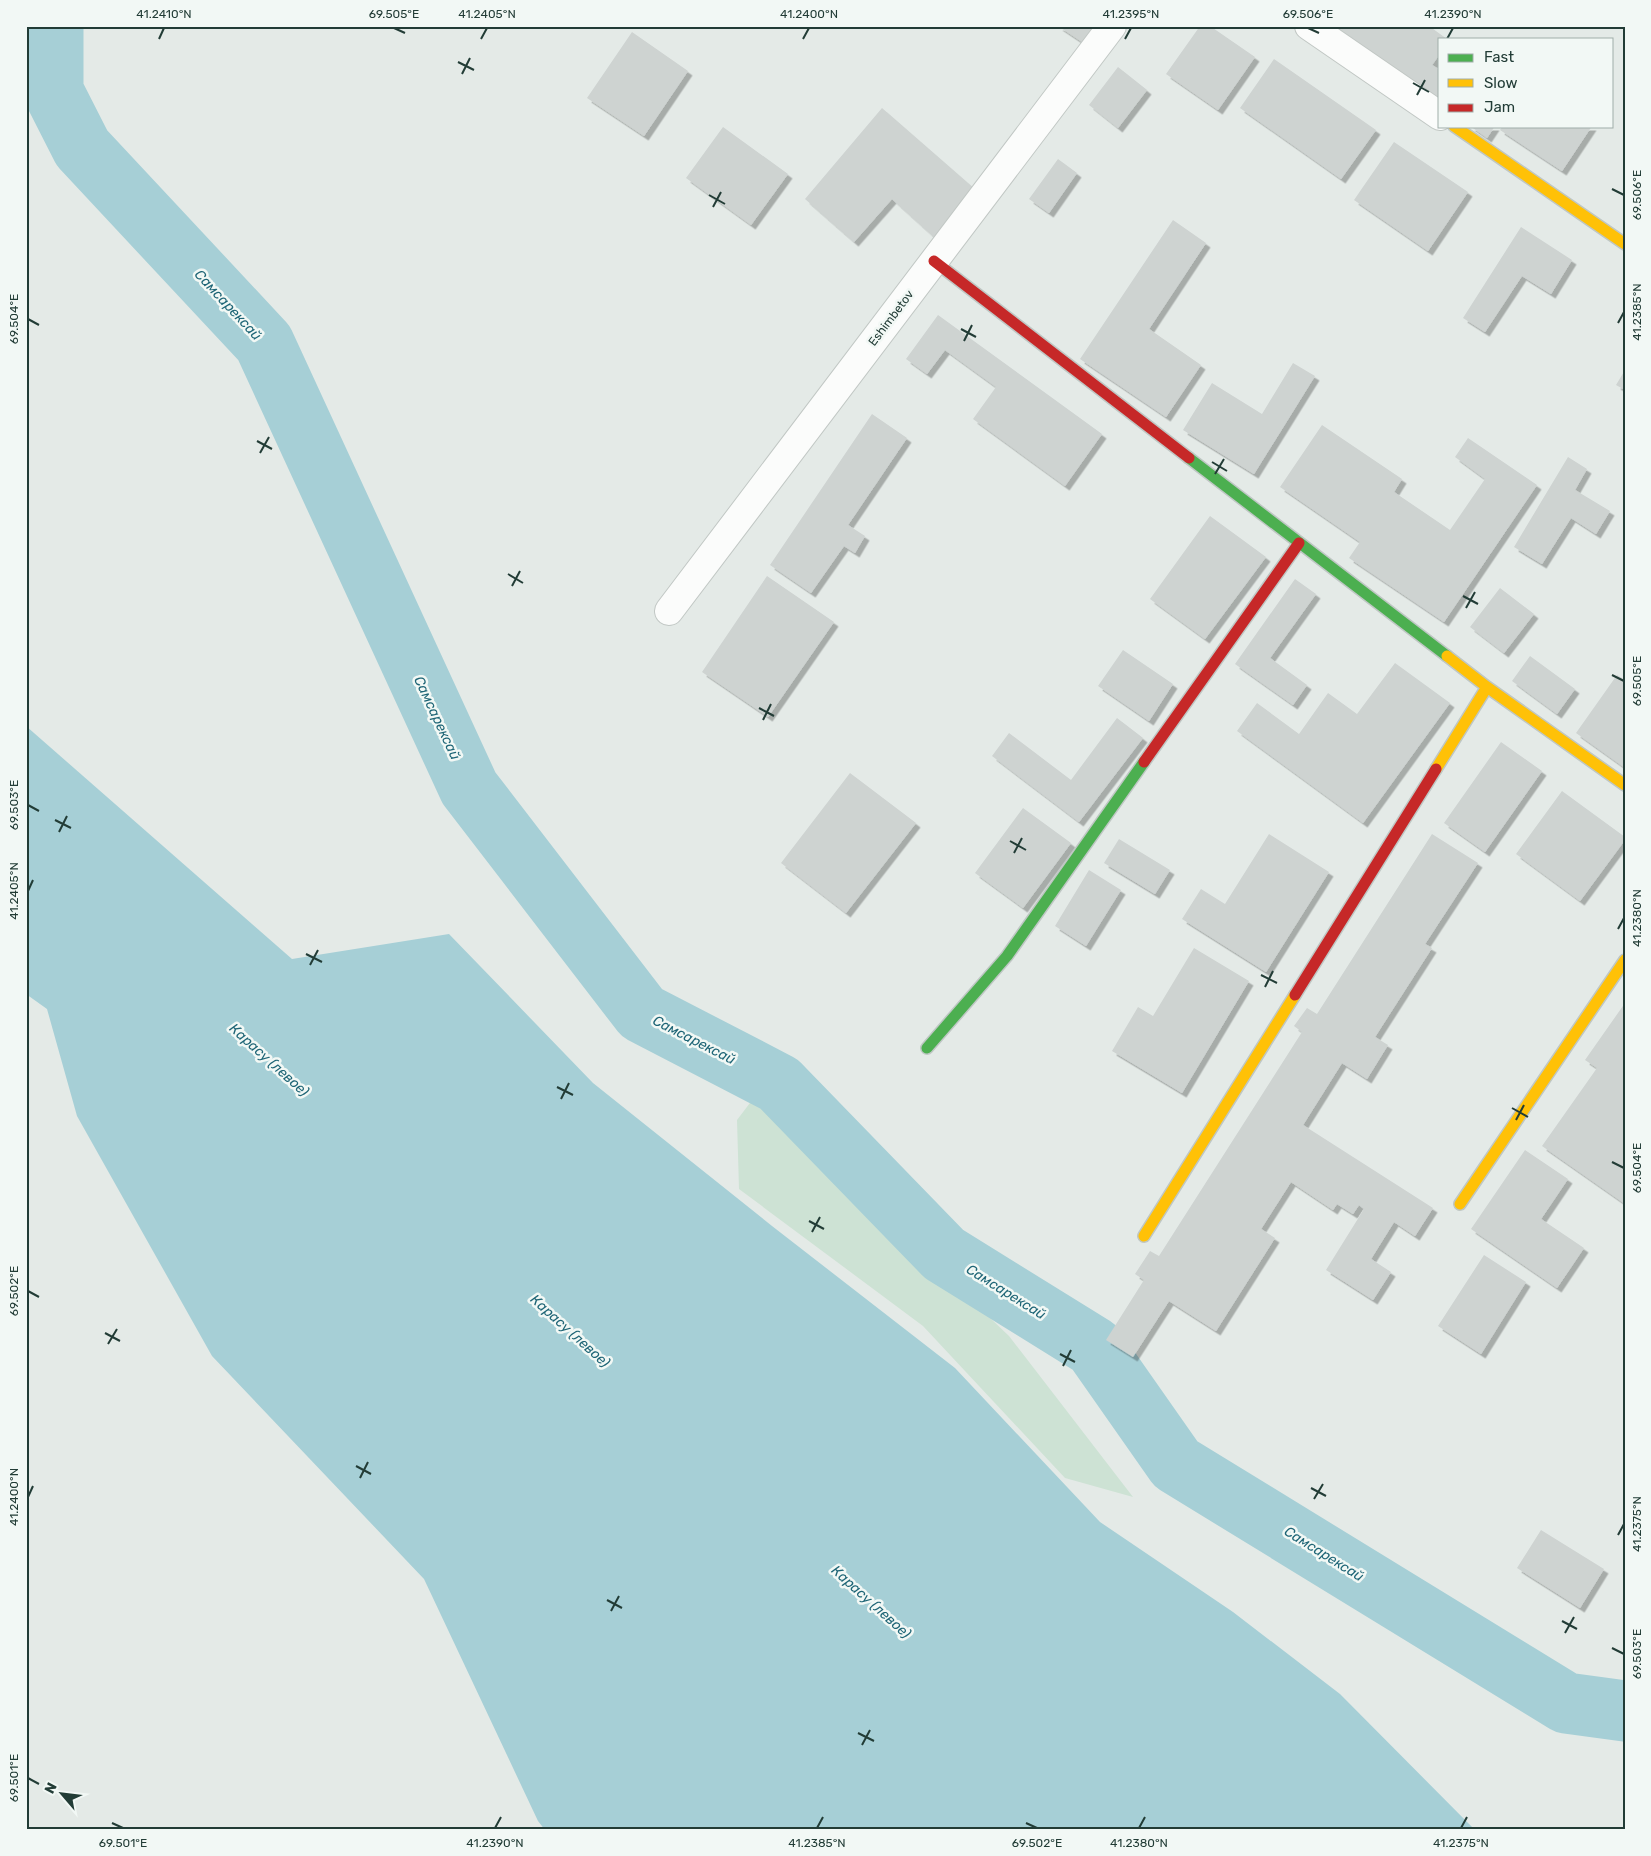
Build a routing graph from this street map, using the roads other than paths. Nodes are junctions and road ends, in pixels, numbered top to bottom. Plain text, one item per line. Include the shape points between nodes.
1 (1112, 26) edge
2 (1309, 26) edge
3 (1438, 115) edge
4 (1457, 128) edge
5 (1625, 244) edge
6 (934, 261) junction
7 (1299, 543) junction
8 (669, 611) dead end
9 (1487, 687) junction
10 (1625, 785) edge
11 (1625, 960) edge
12 (927, 1048) dead end
13 (1460, 1204) dead end
14 (1144, 1236) dead end

1 - 6 street, Eshimbetov
2 - 3 street
4 - 5 street
6 - 7 street
6 - 8 street, Eshimbetov
7 - 9 street
7 - 12 street via 1007,956
9 - 10 street
9 - 14 street
11 - 13 street

